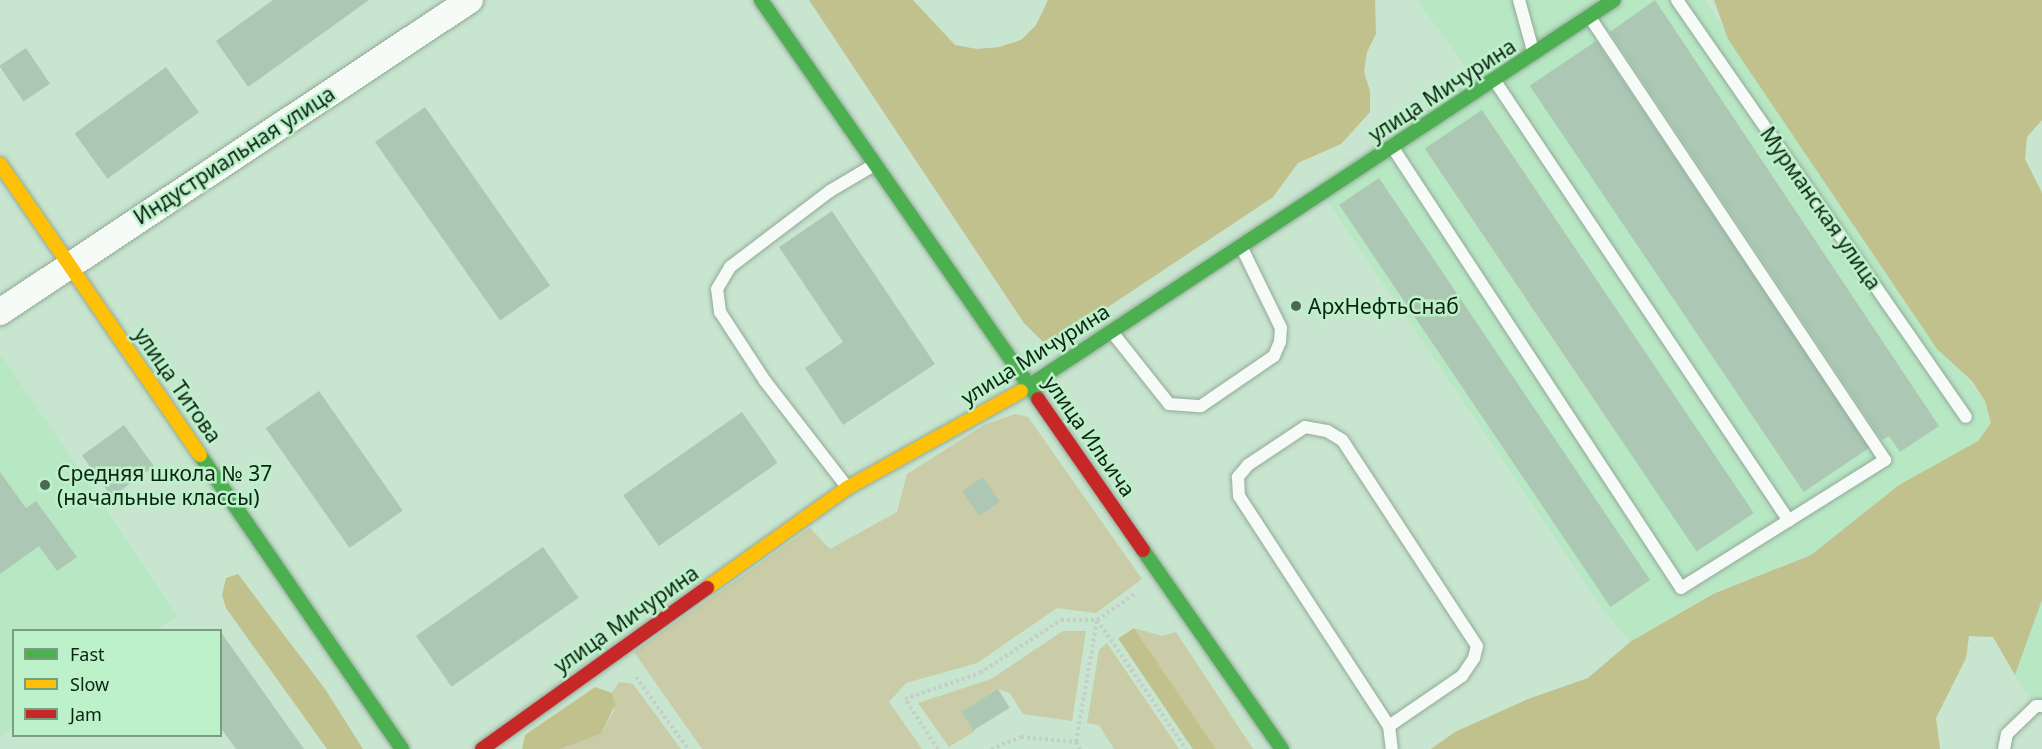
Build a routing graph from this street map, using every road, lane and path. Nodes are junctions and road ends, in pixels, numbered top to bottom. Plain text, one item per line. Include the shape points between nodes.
1 (470, 0) edge
2 (761, 0) edge
3 (1519, 0) edge
4 (1614, 0) edge
5 (1677, 0) edge
6 (1591, 19) junction
7 (1534, 55) junction
8 (1494, 80) junction
9 (1393, 148) junction
10 (0, 164) edge
11 (875, 164) junction
12 (1242, 247) junction
13 (69, 264) junction
14 (0, 312) edge
15 (1112, 332) junction
16 (1029, 386) junction
17 (1966, 417) dead end
18 (848, 488) junction
19 (1789, 521) junction
20 (1161, 575) junction
21 (1097, 620) junction
22 (617, 650) junction
23 (2042, 706) edge
24 (1389, 726) junction
25 (1076, 742) junction
26 (402, 749) edge
27 (482, 749) edge
28 (688, 749) edge
29 (939, 749) edge
30 (991, 749) edge
31 (1080, 749) edge
32 (1186, 749) edge
33 (1282, 749) edge
34 (1392, 749) edge
35 (2004, 749) edge

1 - 13 street, Индустриальная улица
2 - 11 street, улица Ильича
3 - 7 lane
4 - 6 street, улица Мичурина
5 - 17 lane, Мурманская улица
6 - 7 street, улица Мичурина
6 - 19 lane via 1885,460
7 - 8 street, улица Мичурина
8 - 9 street, улица Мичурина
8 - 19 lane
9 - 12 street, улица Мичурина
9 - 19 lane via 1682,588
10 - 13 street, улица Титова
11 - 16 street, улица Ильича
11 - 18 lane via 830,191 730,267 717,289 720,312 765,381
12 - 15 street, улица Мичурина
12 - 15 lane via 1281,328 1280,342 1274,356 1201,406 1169,404
13 - 14 street, Индустриальная улица
13 - 26 street, улица Титова
15 - 16 street, улица Мичурина
16 - 18 street, улица Мичурина
16 - 20 street, улица Ильича
18 - 22 street, улица Мичурина
20 - 21 path
20 - 33 street, улица Ильича
21 - 25 path
21 - 29 path via 1062,620 980,673 905,699
21 - 32 path
22 - 27 street, улица Мичурина
22 - 28 path
23 - 35 lane via 2036,706 2007,734
24 - 24 lane via 1462,676 1474,658 1476,646 1342,440 1328,430 1305,428 1248,465 1238,477 1239,496
24 - 34 lane
25 - 30 path via 1021,737
25 - 31 path

